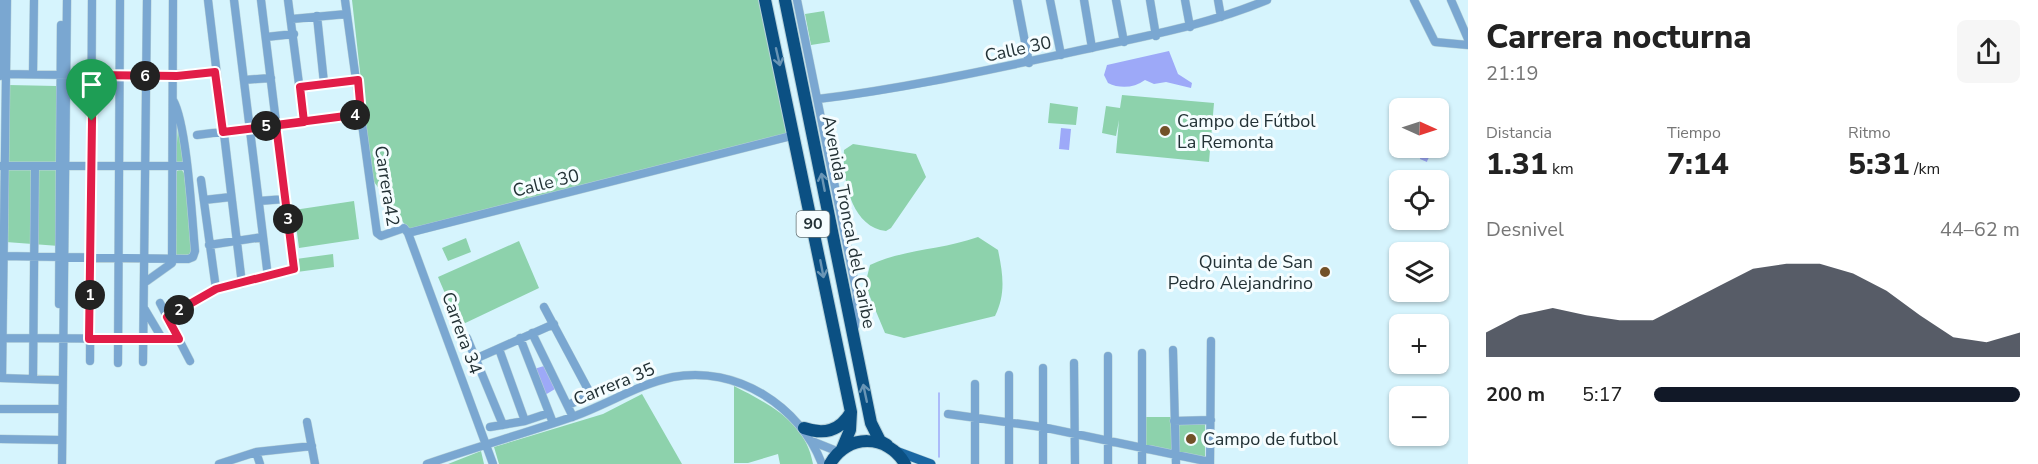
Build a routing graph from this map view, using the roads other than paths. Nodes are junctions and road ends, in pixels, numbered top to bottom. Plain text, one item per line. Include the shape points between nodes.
1 (1, 0) edge
2 (7, 0) edge
3 (34, 0) edge
4 (62, 0) edge
5 (67, 0) edge
6 (92, 0) edge
7 (120, 0) edge
8 (147, 0) edge
9 (173, 0) edge
10 (207, 0) edge
11 (234, 0) edge
12 (261, 0) edge
13 (288, 0) edge
14 (345, 0) edge
15 (765, 0) edge
16 (785, 0) edge
17 (797, 0) edge
18 (1017, 0) edge
19 (1050, 0) edge
20 (1084, 0) edge
21 (1116, 0) edge
22 (1150, 0) edge
23 (1185, 0) edge
24 (1218, 0) edge
25 (1267, 0) edge
26 (1414, 0) edge
27 (1451, 0) edge
28 (1253, 3) edge
29 (347, 14) junction
30 (317, 16) junction
31 (1221, 17) junction
32 (292, 19) junction
33 (1464, 19) edge
34 (1190, 27) junction
35 (294, 34) junction
36 (1156, 36) junction
37 (266, 37) junction
38 (1468, 39) edge
39 (1124, 42) junction
40 (1468, 45) edge
41 (1092, 48) junction
42 (1061, 55) junction
43 (1029, 63) junction
44 (215, 72) junction
45 (33, 74) junction
46 (2, 75) edge
47 (63, 75) junction
48 (92, 75) junction
49 (120, 76) junction
50 (147, 76) junction
51 (172, 76) junction
52 (271, 78) junction
53 (244, 80) junction
54 (358, 80) junction
55 (324, 83) junction
56 (300, 87) junction
57 (818, 99) junction
58 (173, 100) junction
59 (361, 114) junction
60 (304, 122) junction
61 (276, 125) junction
62 (250, 128) junction
63 (223, 132) junction
64 (197, 135) dead end
65 (795, 135) junction
66 (3, 166) edge
67 (186, 166) junction
68 (35, 167) junction
69 (91, 167) junction
70 (172, 167) junction
71 (63, 168) junction
72 (120, 168) junction
73 (145, 168) junction
74 (201, 180) dead end
75 (231, 197) junction
76 (285, 199) junction
77 (204, 200) junction
78 (259, 201) junction
79 (408, 233) junction
80 (263, 237) junction
81 (237, 241) junction
82 (209, 245) junction
83 (2, 256) edge
84 (33, 258) junction
85 (62, 258) junction
86 (90, 258) junction
87 (145, 259) junction
88 (173, 259) junction
89 (119, 260) junction
90 (268, 278) junction
91 (144, 283) junction
92 (242, 284) junction
93 (216, 289) junction
94 (160, 303) dead end
95 (144, 306) junction
96 (544, 306) dead end
97 (167, 317) junction
98 (554, 324) junction
99 (532, 333) junction
100 (1, 338) edge
101 (32, 338) junction
102 (467, 338) dead end
103 (520, 338) junction
104 (62, 339) junction
105 (89, 339) junction
106 (179, 339) junction
107 (119, 340) junction
108 (143, 340) junction
109 (163, 340) junction
110 (855, 340) junction
111 (1211, 341) dead end
112 (499, 349) junction
113 (1173, 350) dead end
114 (1142, 353) dead end
115 (1108, 356) dead end
116 (476, 359) junction
117 (190, 361) dead end
118 (90, 362) dead end
119 (143, 362) dead end
120 (118, 363) dead end
121 (1074, 363) dead end
122 (1042, 368) dead end
123 (1009, 375) dead end
124 (1, 378) edge
125 (33, 379) junction
126 (61, 380) junction
127 (975, 384) dead end
128 (568, 405) junction
129 (0, 409) edge
130 (61, 409) junction
131 (851, 412) junction
132 (549, 413) junction
133 (948, 414) dead end
134 (573, 417) junction
135 (975, 417) junction
136 (1211, 420) junction
137 (525, 421) junction
138 (1009, 421) junction
139 (1174, 421) junction
140 (307, 422) dead end
141 (553, 423) junction
142 (503, 425) junction
143 (1042, 426) junction
144 (490, 427) dead end
145 (804, 428) junction
146 (1076, 433) junction
147 (0, 439) edge
148 (61, 440) junction
149 (1108, 441) junction
150 (814, 442) junction
151 (487, 443) junction
152 (312, 446) junction
153 (890, 448) junction
154 (1142, 448) junction
155 (841, 450) junction
156 (256, 452) junction
157 (1176, 460) edge
158 (1210, 463) edge
159 (62, 464) edge
160 (219, 464) edge
161 (260, 464) edge
162 (315, 464) edge
163 (427, 464) edge
164 (493, 464) edge
165 (822, 464) edge
166 (830, 464) edge
167 (905, 464) edge
168 (931, 464) edge
169 (975, 464) edge
170 (1009, 464) edge
171 (1043, 464) edge
172 (1075, 464) edge
173 (1108, 464) edge
174 (1142, 464) edge

1 - 46 street
2 - 46 street
3 - 45 street
4 - 47 street
5 - 47 street
6 - 48 street
7 - 49 street
8 - 50 street
9 - 51 street
10 - 44 street
11 - 53 street
12 - 37 street
13 - 32 street
14 - 29 street, Carrera42
15 -> 65 highway, Avenida Troncal del Caribe / 90
110 -> 16 highway, Avenida Troncal del Caribe / 90
17 - 57 street
18 - 43 street
19 - 42 street
20 - 41 street
21 - 39 street
22 - 36 street
23 - 34 street
24 - 31 street
25 - 28 street, Calle 30
26 - 40 street via 1435,42
27 - 33 street
28 - 31 street, Calle 30
29 - 30 street
29 - 54 street, Carrera42
30 - 32 street
30 - 55 street
31 - 34 street, Calle 30
32 - 35 street
33 - 38 street
34 - 36 street, Calle 30
35 - 37 street
35 - 56 street
36 - 39 street, Calle 30
37 - 52 street
39 - 41 street, Calle 30
41 - 42 street, Calle 30
42 - 43 street, Calle 30
43 - 57 street, Calle 30
44 - 51 street
44 - 63 street
45 - 46 street
45 - 47 street
46 - 66 street
47 - 48 street
47 - 71 street
48 - 49 street
48 - 69 street
49 - 50 street
49 - 72 street
50 - 51 street
50 - 73 street
51 - 58 street
52 - 53 street
52 - 61 street
53 - 62 street
54 - 55 street
54 - 59 street, Carrera42
55 - 56 street
56 - 60 street
57 - 110 street via 857,295
58 - 67 street
58 - 70 street
59 - 60 street
59 - 79 street, Carrera42 via 377,233 381,236 404,228
60 - 61 street
61 - 62 street
61 - 76 street
62 - 63 street
62 - 78 street
63 - 64 street
63 - 75 street
65 - 79 street, Calle 30
65 -> 131 highway, Avenida Troncal del Caribe / 90
66 - 68 street
66 - 83 street
67 - 70 street
67 - 88 street via 195,251 188,259
68 - 71 street
68 - 84 street
69 - 71 street
69 - 72 street
69 - 86 street
70 - 73 street
70 - 88 street
71 - 85 street
72 - 73 street
72 - 89 street
73 - 87 street
74 - 77 street
75 - 77 street
75 - 81 street
76 - 78 street
76 - 90 street via 294,269
77 - 82 street
78 - 80 street
79 - 151 street, Carrera 34
80 - 81 street
80 - 90 street
81 - 82 street
81 - 92 street
82 - 93 street
83 - 84 street
83 - 100 street
84 - 85 street
84 - 101 street
85 - 86 street
85 - 104 street
86 - 89 street
86 - 105 street
87 - 88 street
87 - 89 street
87 - 91 street
88 - 91 street via 171,266
89 - 107 street
90 - 92 street
91 - 95 street
92 - 93 street
93 - 97 street
94 - 97 street
95 - 108 street
95 - 109 street
96 - 98 street
97 - 106 street
98 - 99 street
98 - 128 street via 591,395
99 - 103 street
99 - 128 street
100 - 101 street
100 - 124 street
101 - 104 street
101 - 125 street
102 - 116 street
103 - 112 street
103 - 132 street
104 - 105 street
104 - 126 street
105 - 107 street
105 - 118 street
106 - 109 street
106 - 117 street
107 - 108 street
107 - 120 street
108 - 109 street
108 - 119 street
153 -> 110 highway, Avenida Troncal del Caribe / 90 via 880,441 871,423
111 - 136 street
112 - 116 street
112 - 137 street
113 - 139 street
114 - 154 street
115 - 149 street
116 - 142 street
121 - 146 street
122 - 143 street
123 - 138 street
124 - 125 street
125 - 126 street
126 - 130 street
127 - 135 street
128 - 134 street
129 - 130 street
130 - 148 street
131 - 145 highway via 831,431
131 - 155 highway, Avenida Troncal del Caribe / 90 via 850,430
132 - 137 street
132 - 141 street
133 - 135 street
134 - 141 street, Carrera 35
134 - 145 street, Carrera 35 via 612,403 642,386 674,377 712,376 756,389
135 - 138 street
135 - 169 street
136 - 139 street
136 - 158 street
137 - 142 street
138 - 143 street
138 - 170 street
139 - 157 street
140 - 152 street
141 - 151 street, Carrera 35
142 - 144 street
143 - 146 street
143 - 171 street
145 - 150 street, Carrera 35
146 - 149 street
146 - 172 street
147 - 148 street
148 - 159 street
149 - 154 street
149 - 173 street
150 - 155 street
150 - 165 street, Carrera 35
151 - 163 street, Carrera 35
151 - 164 street, Carrera 34
152 - 156 street
152 - 162 street
153 - 155 highway via 864,440
153 - 167 highway, Avenida Troncal del Caribe
153 - 168 main road
154 - 157 street
154 - 174 street
155 - 166 highway
156 - 160 street
156 - 161 street
157 - 158 street

